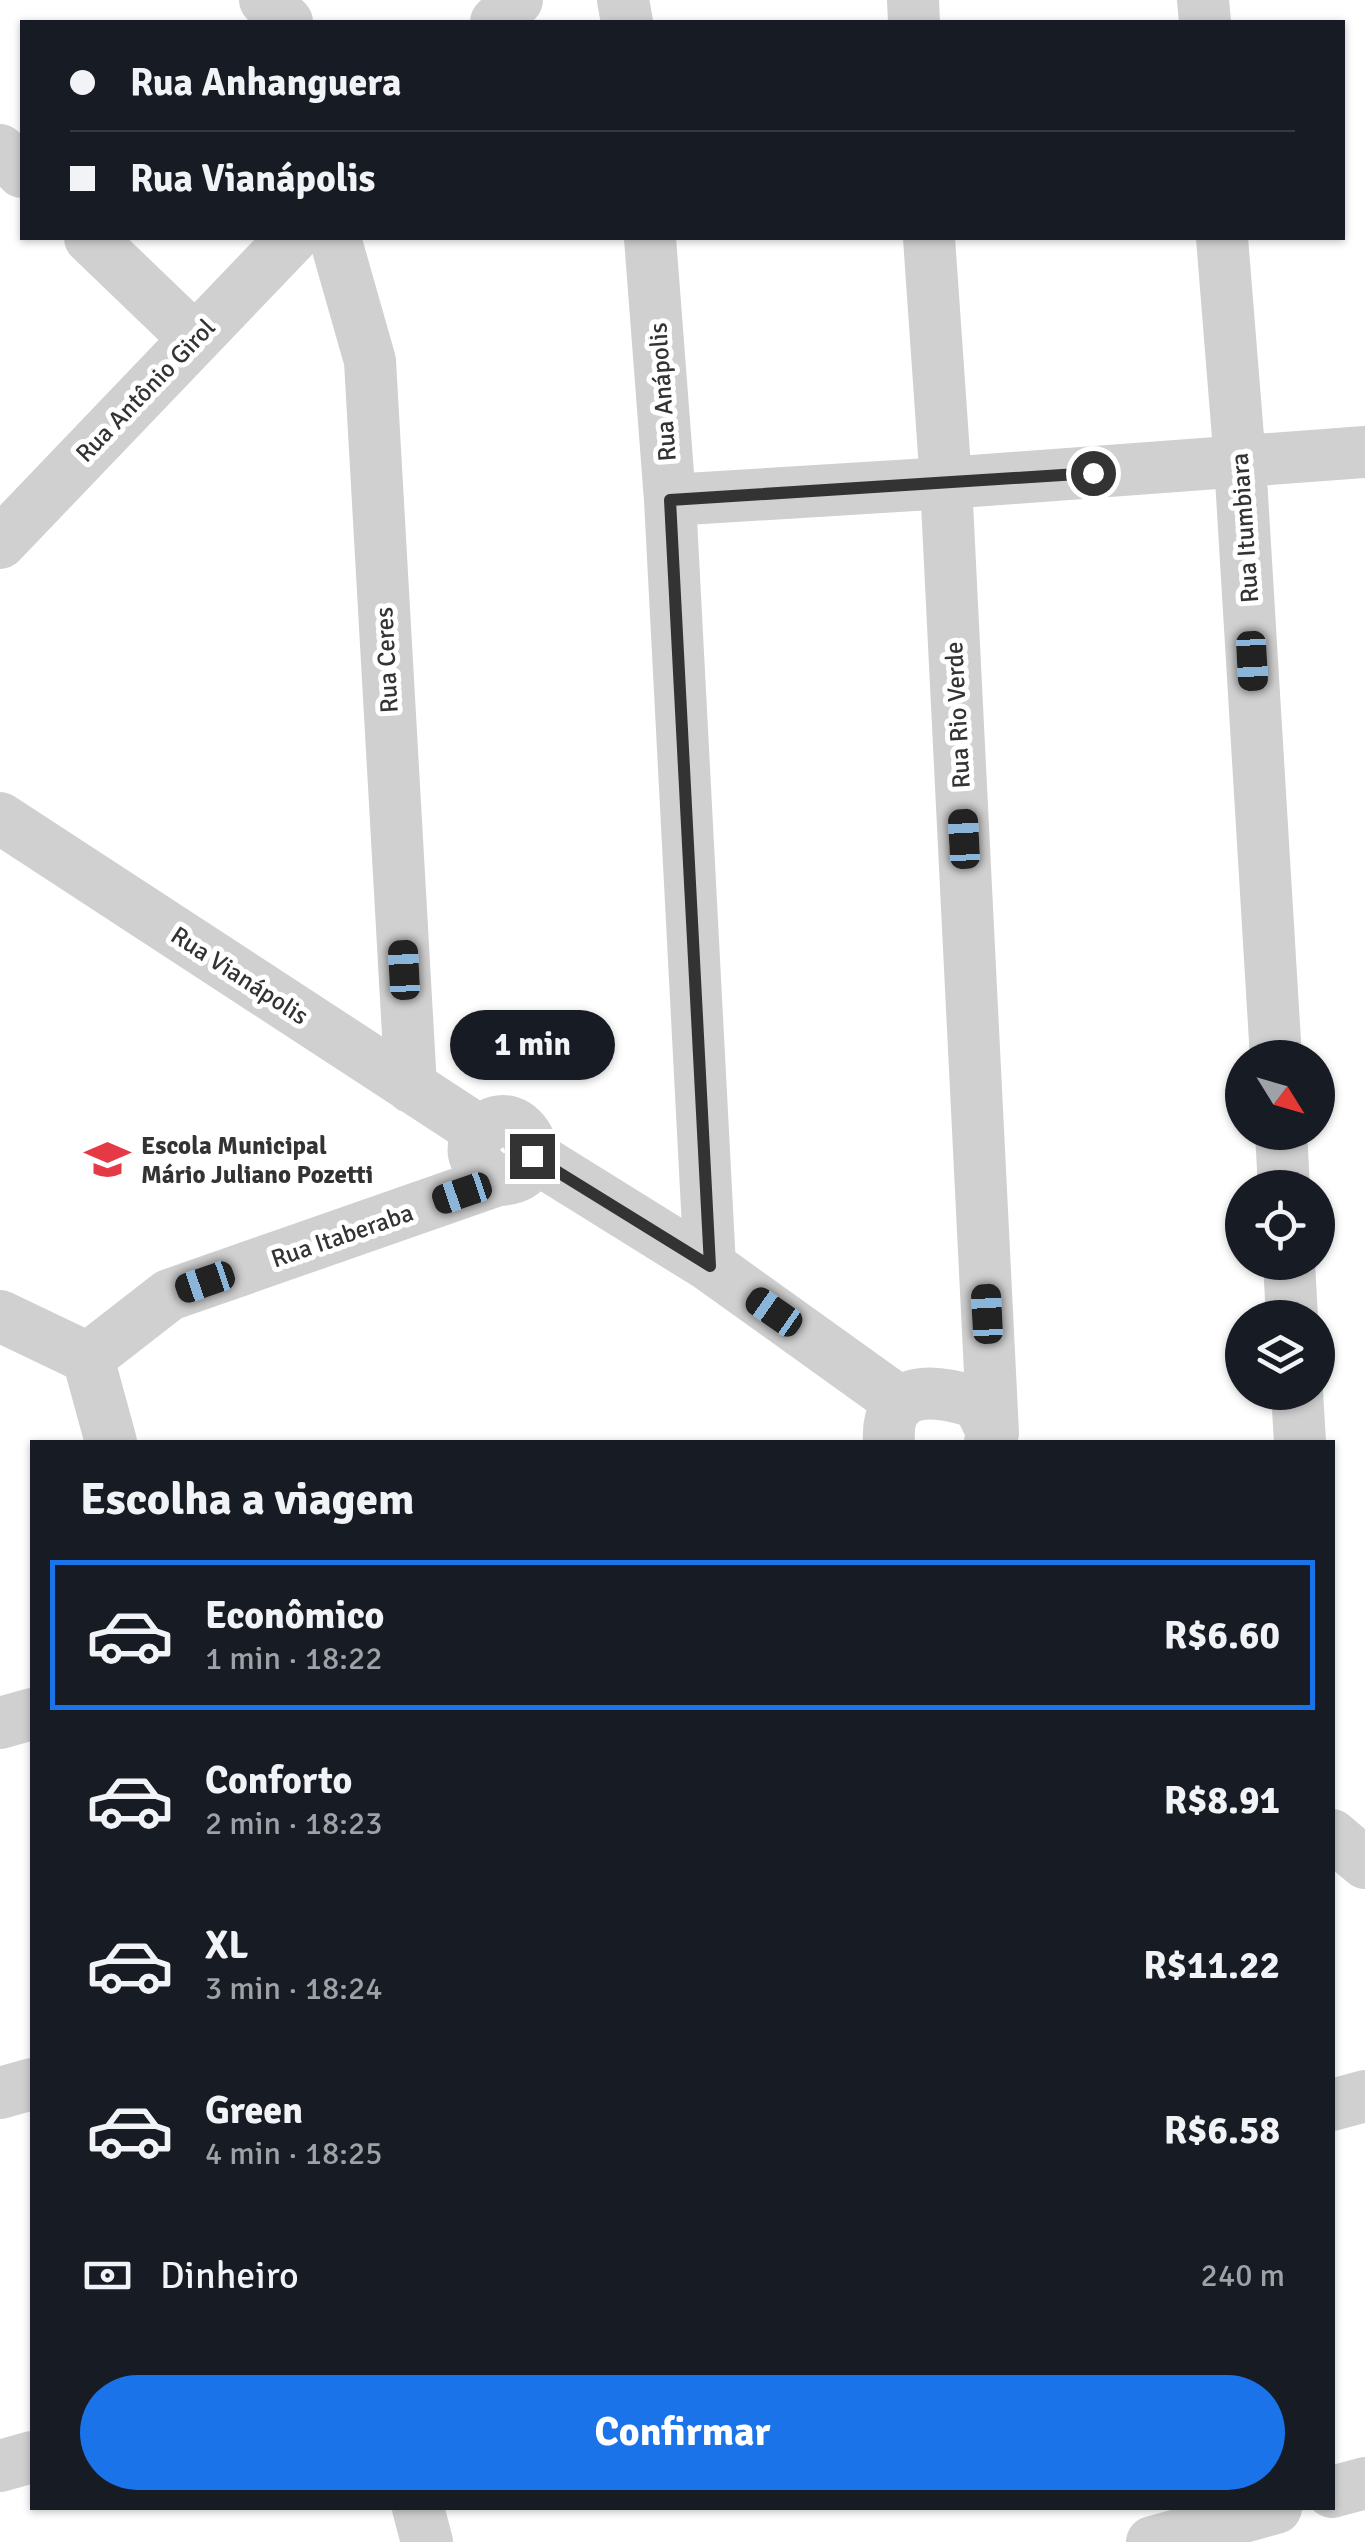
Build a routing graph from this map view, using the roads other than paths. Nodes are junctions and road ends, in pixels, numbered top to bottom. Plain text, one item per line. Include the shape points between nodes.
1 (265, 0) edge
2 (518, 0) edge
3 (285, 20) edge
4 (498, 20) edge
5 (0, 150) edge
6 (20, 170) edge
7 (92, 240) edge
8 (290, 240) edge
9 (336, 240) edge
10 (650, 240) edge
11 (929, 240) edge
12 (1222, 240) edge
13 (194, 338) junction
14 (1365, 452) edge
15 (1240, 462) junction
16 (946, 483) junction
17 (670, 500) junction
18 (0, 543) edge
19 (0, 818) edge
20 (1275, 1040) edge
21 (411, 1088) junction
22 (504, 1156) junction
23 (710, 1266) junction
24 (0, 1316) edge
25 (88, 1358) junction
26 (1297, 1410) edge
27 (895, 1423) edge
28 (991, 1438) edge
29 (110, 1440) edge
30 (1300, 1440) edge
31 (30, 1715) edge
32 (0, 1724) edge
33 (1335, 1838) edge
34 (1365, 1863) edge
35 (30, 2085) edge
36 (0, 2093) edge
37 (1365, 2096) edge
38 (1335, 2104) edge
39 (30, 2458) edge
40 (0, 2466) edge
41 (1365, 2483) edge
42 (1335, 2491) edge
43 (419, 2510) edge
44 (1269, 2510) edge
45 (427, 2542) edge
46 (1152, 2542) edge

1 - 3 street
2 - 4 street
5 - 6 street
7 - 13 street
8 - 13 street, Rua Antônio Girol
9 - 21 street, Rua Ceres via 370,361
10 - 17 street, Rua Anápolis
11 - 16 street, Rua Rio Verde
12 - 15 street, Rua Itumbiara
13 - 18 street, Rua Antônio Girol
14 - 15 street
15 - 16 street
15 - 20 street, Rua Itumbiara
16 - 17 street
16 - 28 street, Rua Rio Verde
17 - 23 street, Rua Anápolis
19 - 21 street, Rua Vianápolis
21 - 22 street, Rua Vianápolis
22 - 23 street, Rua Vianápolis
22 - 25 street, Rua Itaberaba via 169,1295
23 - 27 street, Rua Vianápolis
24 - 25 street
25 - 29 street
26 - 30 street
27 - 28 street via 915,1393 951,1394 978,1403
31 - 32 street
33 - 34 street
35 - 36 street
37 - 38 street
39 - 40 street
41 - 42 street
43 - 45 street
44 - 46 street

